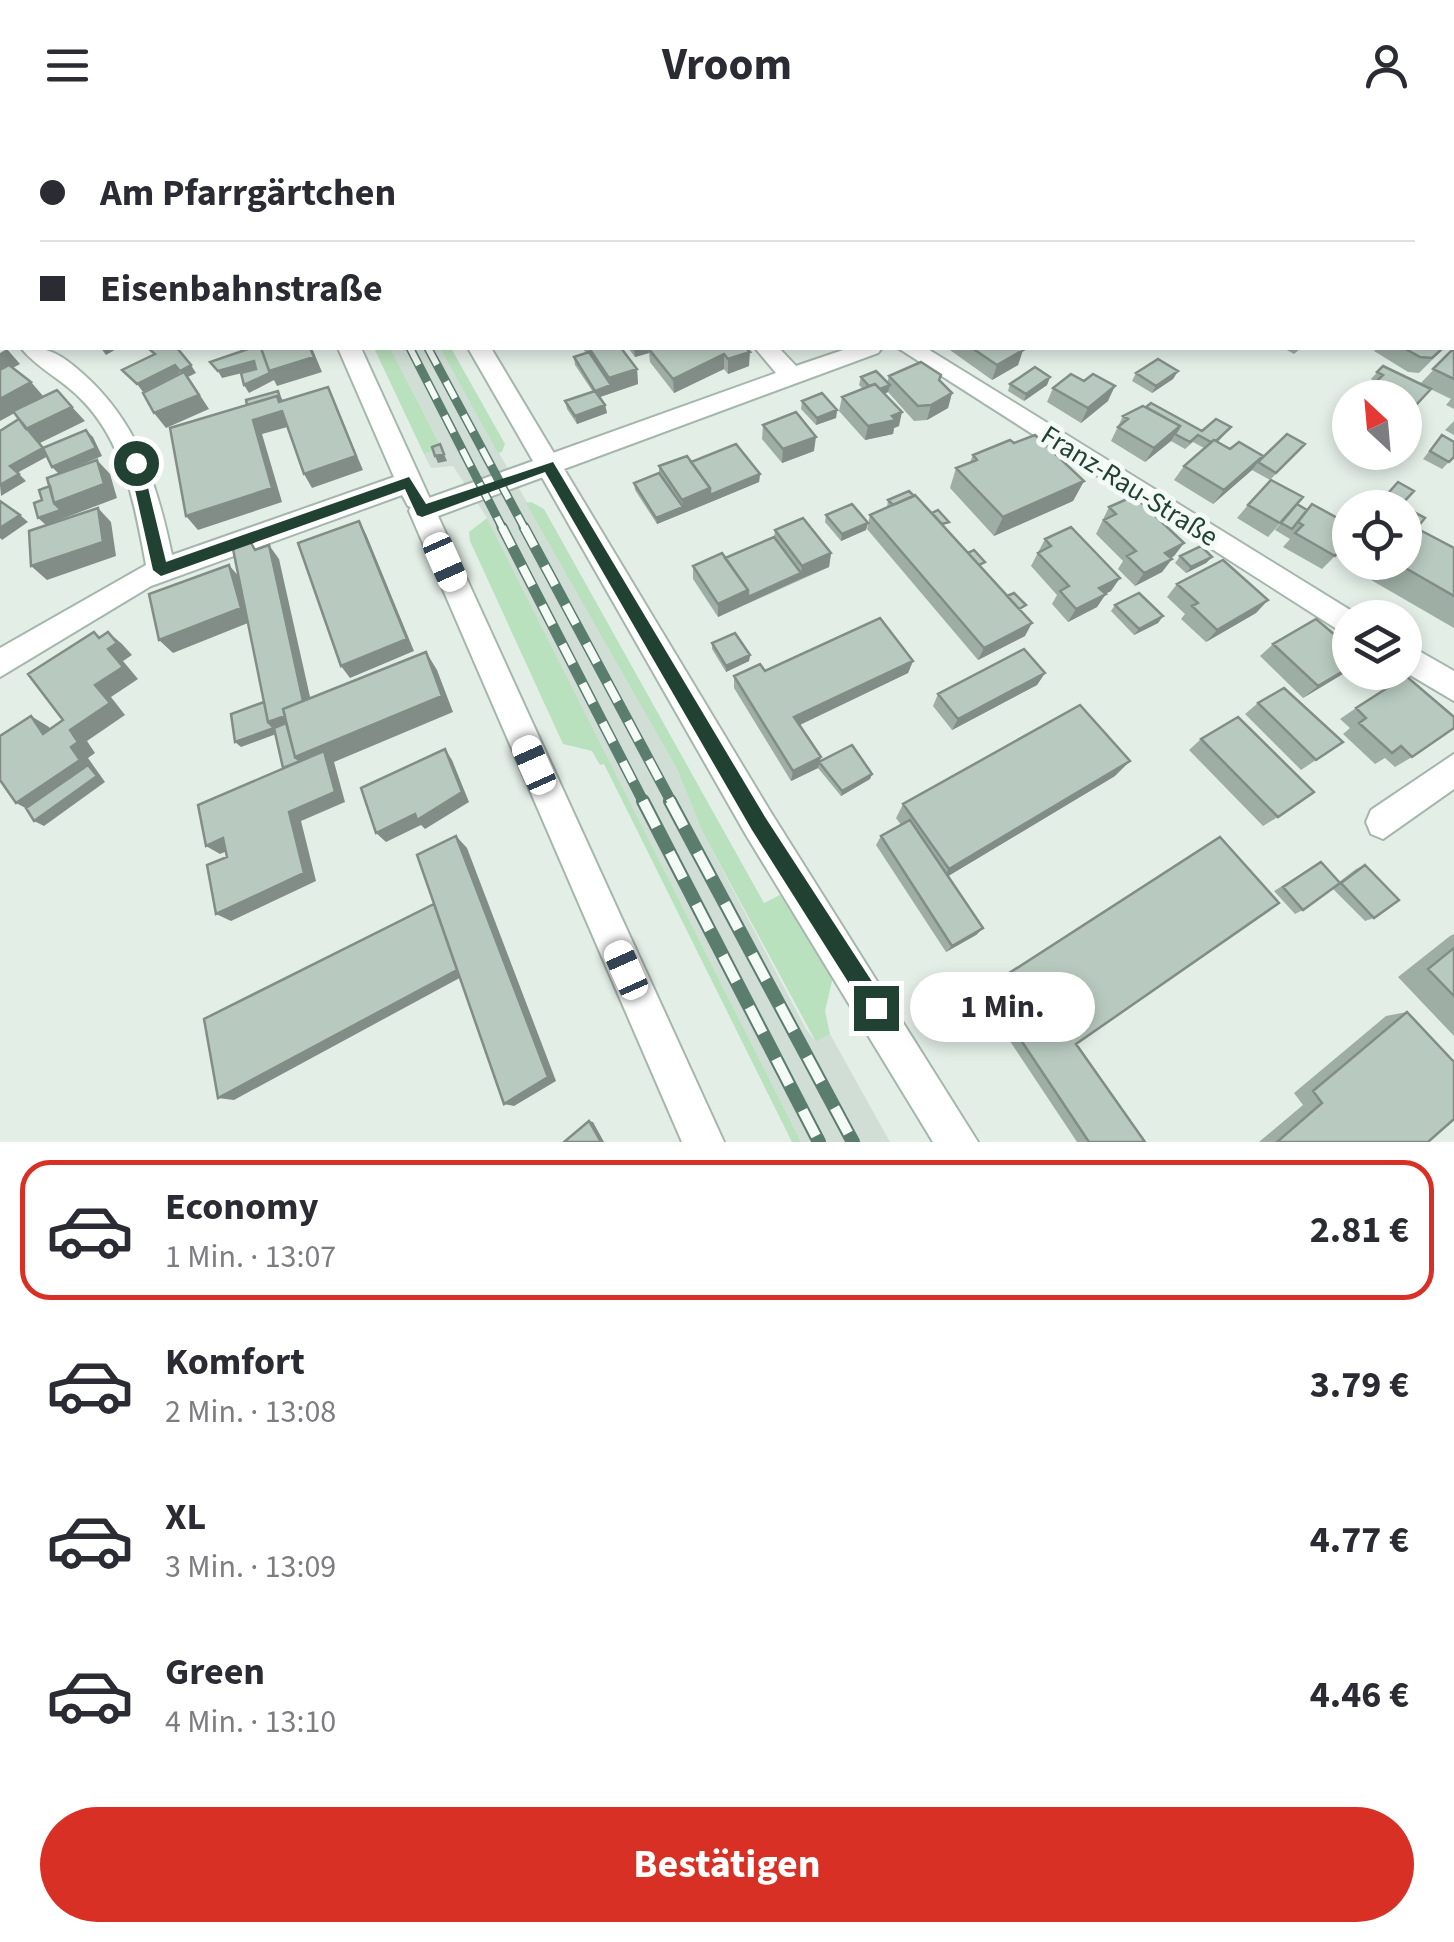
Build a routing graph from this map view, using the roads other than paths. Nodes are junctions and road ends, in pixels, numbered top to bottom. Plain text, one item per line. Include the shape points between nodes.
1 (36, 350) edge
2 (350, 350) edge
3 (481, 350) edge
4 (770, 350) edge
5 (864, 350) edge
6 (913, 350) edge
7 (792, 376) junction
8 (548, 465) junction
9 (416, 497) junction
10 (161, 570) junction
11 (1332, 611) edge
12 (0, 664) edge
13 (1422, 667) edge
14 (1454, 687) edge
15 (1454, 770) edge
16 (1383, 822) dead end
17 (703, 1142) edge
18 (957, 1142) edge

1 - 10 street via 85,383 129,444
2 - 9 street
3 - 8 street
4 - 7 street
5 - 7 street
6 - 11 street, Franz-Rau-Straße
7 - 8 street
8 - 9 street
8 - 18 street via 758,823
9 - 10 street
9 - 17 street
10 - 12 street
13 - 14 street
15 - 16 street

